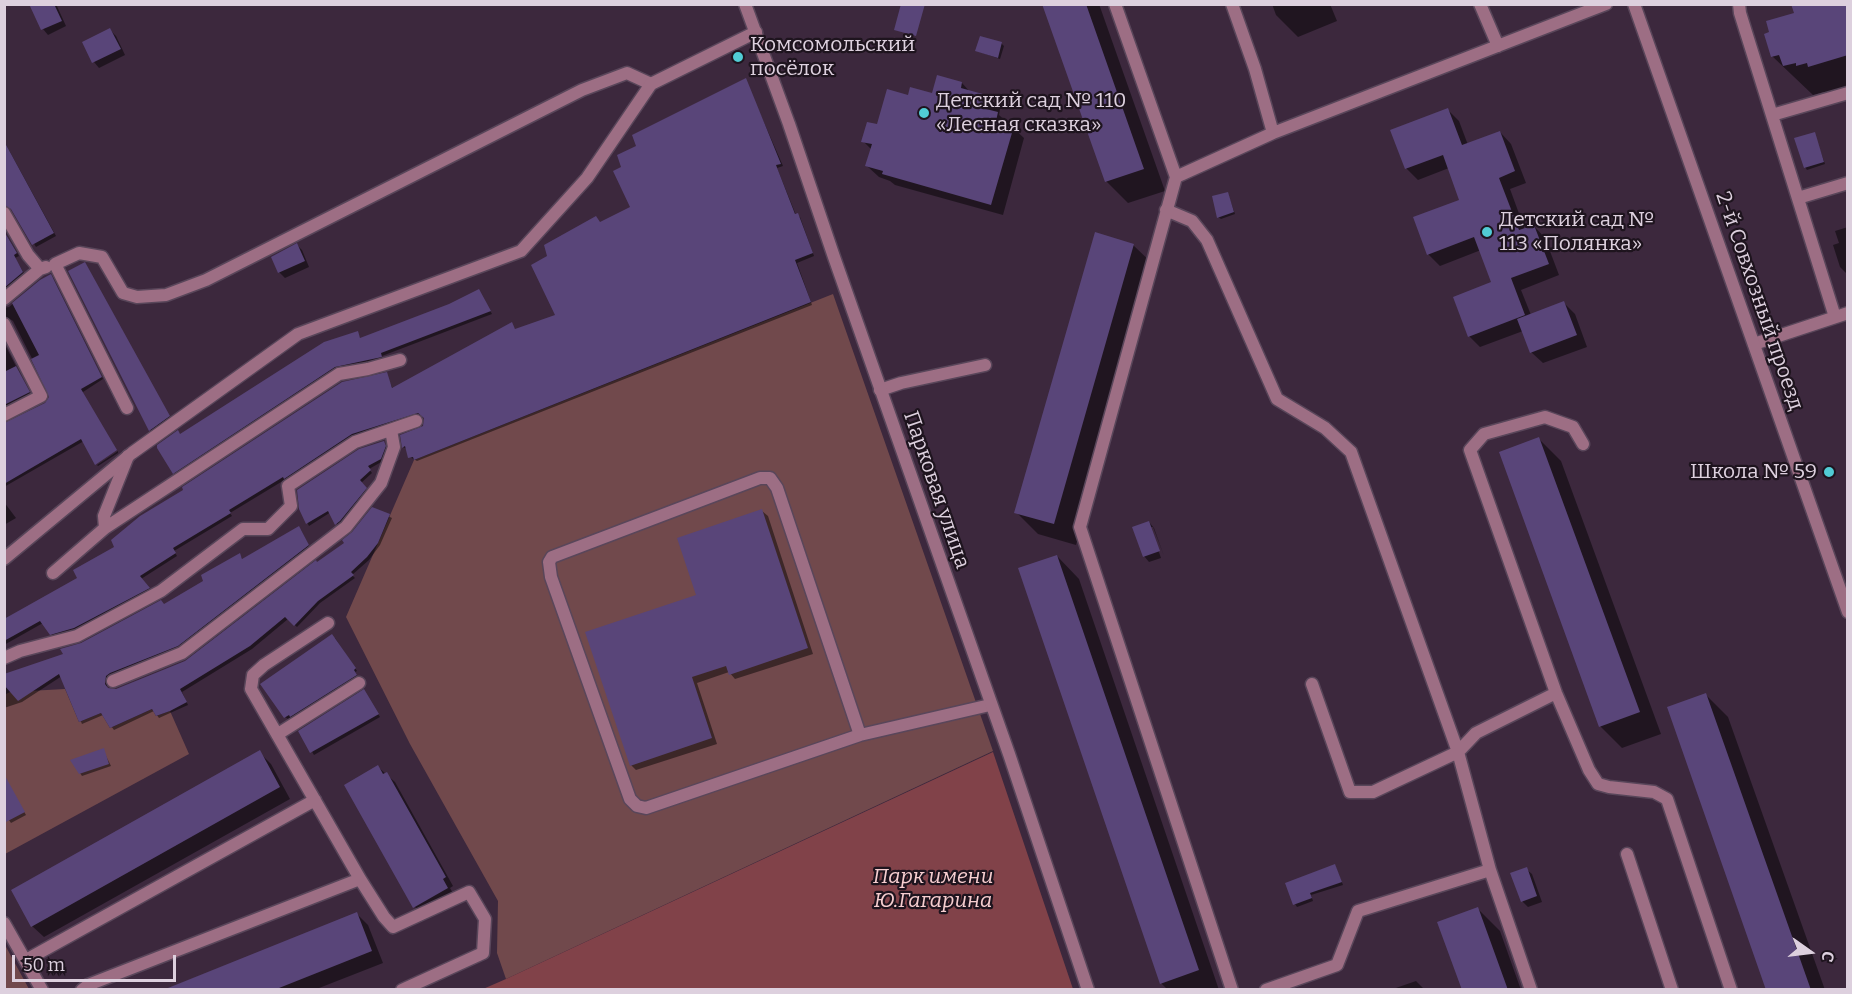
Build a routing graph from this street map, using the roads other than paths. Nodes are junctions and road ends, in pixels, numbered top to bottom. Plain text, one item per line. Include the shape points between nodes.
1 (745, 4) edge
2 (1115, 4) edge
3 (1232, 4) edge
4 (1480, 4) edge
5 (1606, 4) edge
6 (1634, 4) edge
7 (1739, 4) edge
8 (756, 32) junction
9 (1498, 46) junction
10 (651, 84) junction
11 (1848, 93) edge
12 (1772, 115) junction
13 (1273, 133) junction
14 (1176, 177) junction
15 (1848, 183) edge
16 (1798, 198) junction
17 (1166, 210) junction
18 (4, 213) edge
19 (55, 264) junction
20 (40, 269) junction
21 (4, 299) edge
22 (1841, 315) edge
23 (4, 324) edge
24 (1754, 344) junction
25 (400, 360) dead end
26 (985, 365) dead end
27 (880, 390) junction
28 (127, 408) dead end
29 (4, 414) edge
30 (416, 421) dead end
31 (391, 429) junction
32 (1583, 444) dead end
33 (128, 456) junction
34 (105, 528) junction
35 (4, 559) edge
36 (53, 573) dead end
37 (1848, 612) edge
38 (328, 623) dead end
39 (4, 658) edge
40 (113, 681) dead end
41 (359, 683) dead end
42 (1312, 684) dead end
43 (1556, 693) junction
44 (990, 705) junction
45 (278, 734) junction
46 (860, 735) junction
47 (1458, 752) junction
48 (315, 800) junction
49 (1627, 854) dead end
50 (1490, 870) junction
51 (360, 879) junction
52 (4, 923) edge
53 (26, 960) junction
54 (42, 990) edge
55 (82, 990) edge
56 (402, 990) edge
57 (1088, 990) edge
58 (1232, 990) edge
59 (1266, 990) edge
60 (1531, 990) edge
61 (1672, 990) edge
62 (1731, 990) edge

1 - 8 street, Парковая улица
2 - 14 street
3 - 13 street via 1256,69
4 - 9 street
5 - 9 street
6 - 24 street, 2-й Совхозный проезд
7 - 12 street
8 - 10 street
8 - 27 street, Парковая улица
9 - 13 street
10 - 19 street via 627,73 582,90 206,280 166,295 137,297 123,293 102,257 79,253
10 - 33 street via 587,178 521,251 298,334
11 - 12 street
12 - 16 street
13 - 14 street
14 - 17 street
15 - 16 street
16 - 22 street
17 - 47 street via 1192,221 1207,240 1277,399 1326,428 1351,452
17 - 58 street via 1080,527
18 - 20 street
19 - 20 street
19 - 28 street
20 - 21 street
22 - 24 street
23 - 29 street via 41,396
24 - 37 street, 2-й Совхозный проезд
25 - 34 street via 339,375
26 - 27 street
27 - 44 street, Парковая улица
30 - 31 street
31 - 39 street via 356,442 288,486 291,506 268,529 243,529 160,591 77,636
31 - 40 street via 394,447 381,483 346,527 182,653
32 - 43 street via 1573,427 1545,417 1484,434 1470,450
33 - 34 street via 104,516
33 - 35 street
34 - 36 street
38 - 45 street via 253,675 251,689
41 - 45 street
42 - 47 street via 1350,792 1373,792
43 - 47 street via 1476,733
43 - 62 street via 1598,784 1654,792 1667,799
44 - 46 street
44 - 57 street, Парковая улица
45 - 48 street
46 - 46 street via 777,488 770,478 760,478 552,557 549,562 630,799 637,806 646,808
47 - 50 street
48 - 51 street
48 - 53 street
49 - 61 street
50 - 59 street via 1358,911 1337,965
50 - 60 street
51 - 55 street
51 - 56 street via 393,927 469,892 485,919 483,953
52 - 53 street
53 - 54 street

